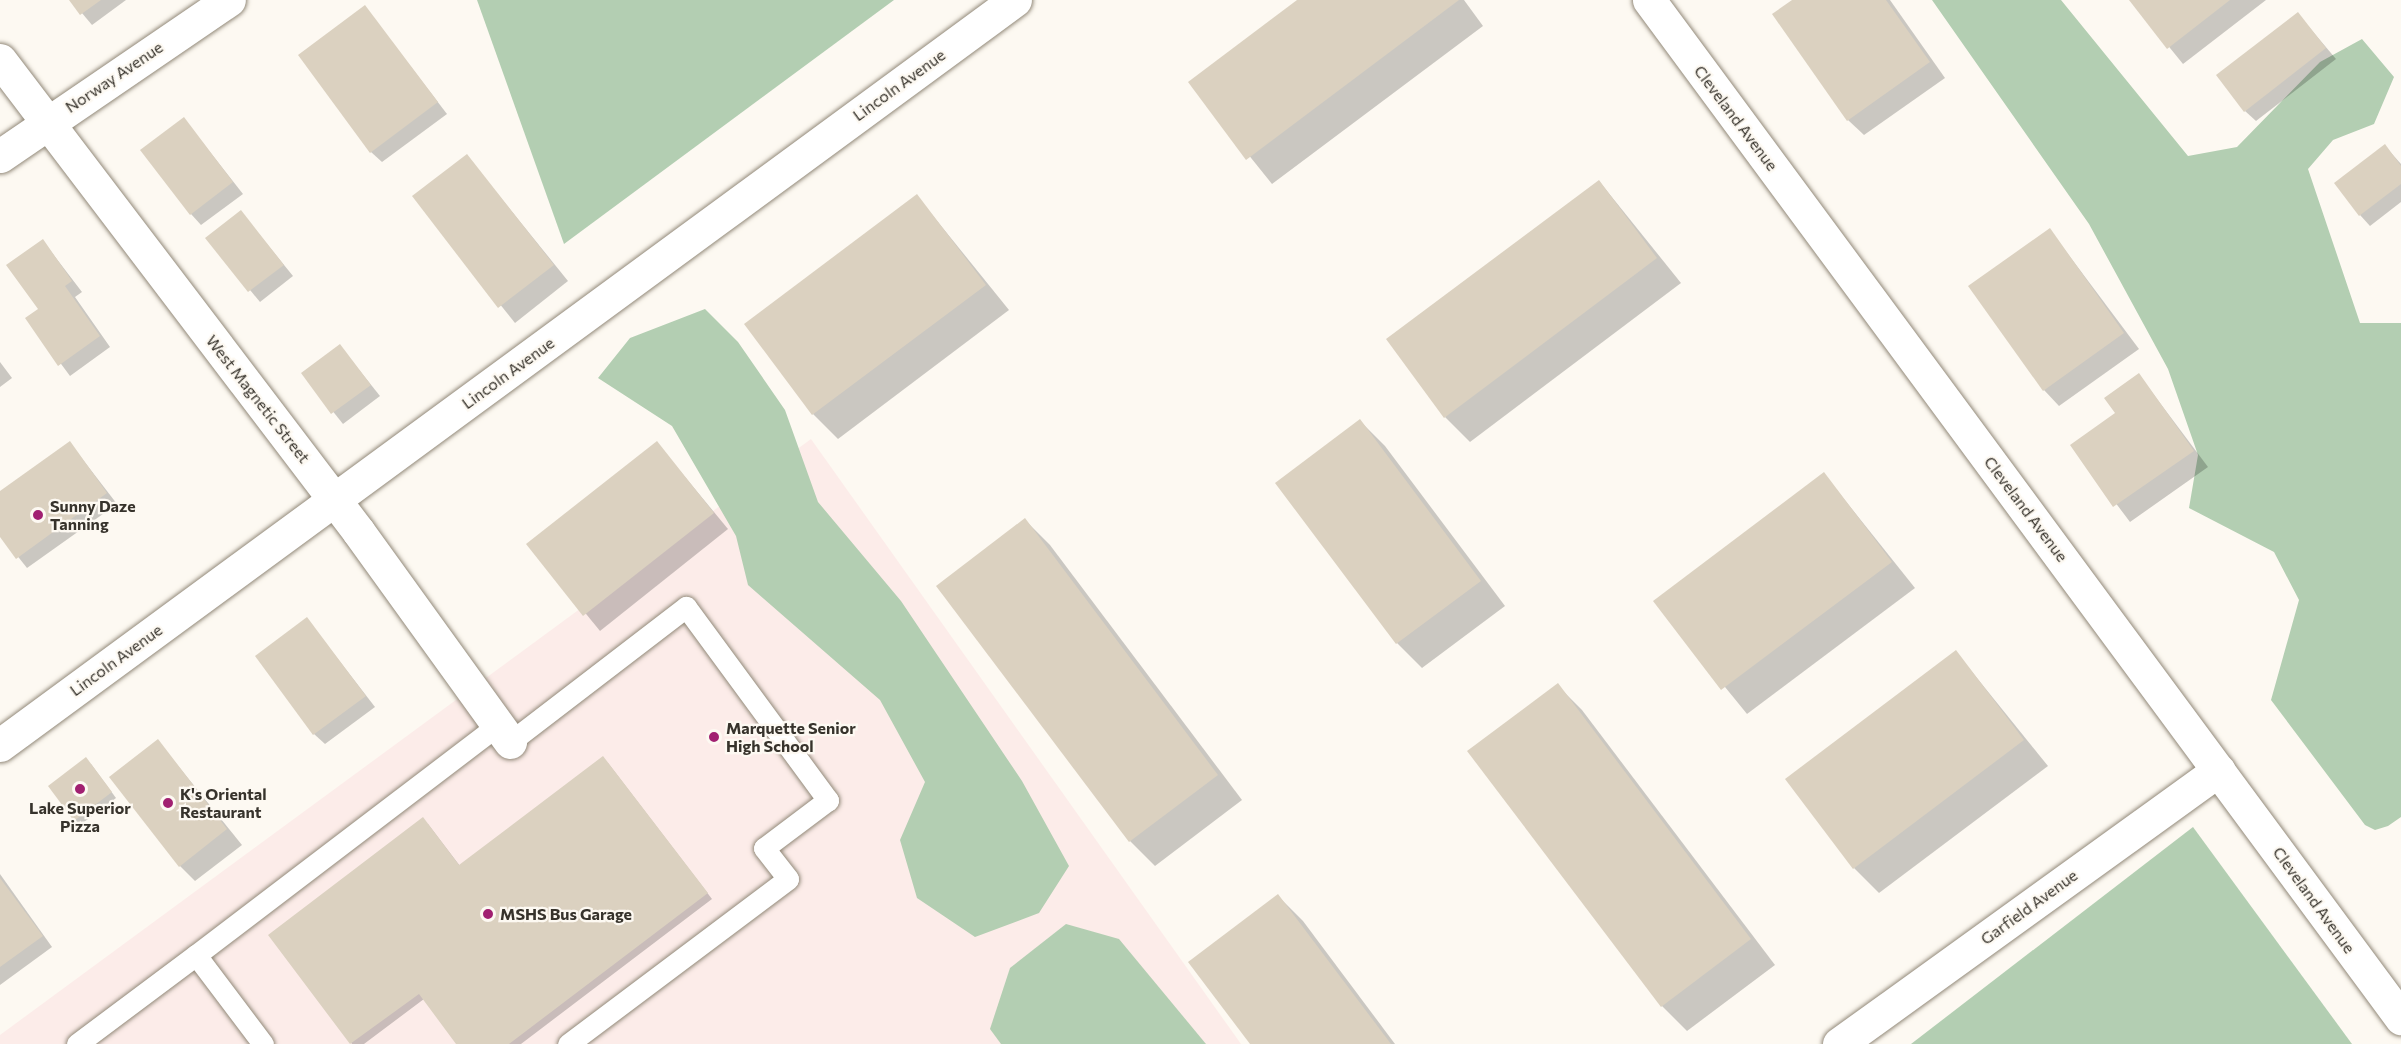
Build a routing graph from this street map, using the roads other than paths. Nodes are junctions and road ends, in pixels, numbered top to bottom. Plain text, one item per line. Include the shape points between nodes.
1 (229, 0) edge
2 (1015, 0) edge
3 (1649, 0) edge
4 (0, 60) edge
5 (44, 124) junction
6 (0, 156) edge
7 (335, 500) junction
8 (504, 734) junction
9 (0, 744) edge
10 (2219, 770) junction
11 (195, 955) junction
12 (2401, 1018) edge
13 (76, 1044) edge
14 (263, 1044) edge
15 (568, 1044) edge
16 (1839, 1044) edge

1 - 5 street, Norway Avenue
2 - 7 street, Lincoln Avenue
3 - 10 street, Cleveland Avenue
4 - 5 street, West Magnetic Street
5 - 6 street, Norway Avenue
5 - 7 street, West Magnetic Street
7 - 8 street, West Magnetic Street
7 - 9 street, Lincoln Avenue
8 - 11 lane
8 - 15 lane via 686,608 828,800 764,848 788,879
10 - 12 street, Cleveland Avenue
10 - 16 street, Garfield Avenue
11 - 13 lane
11 - 14 lane

